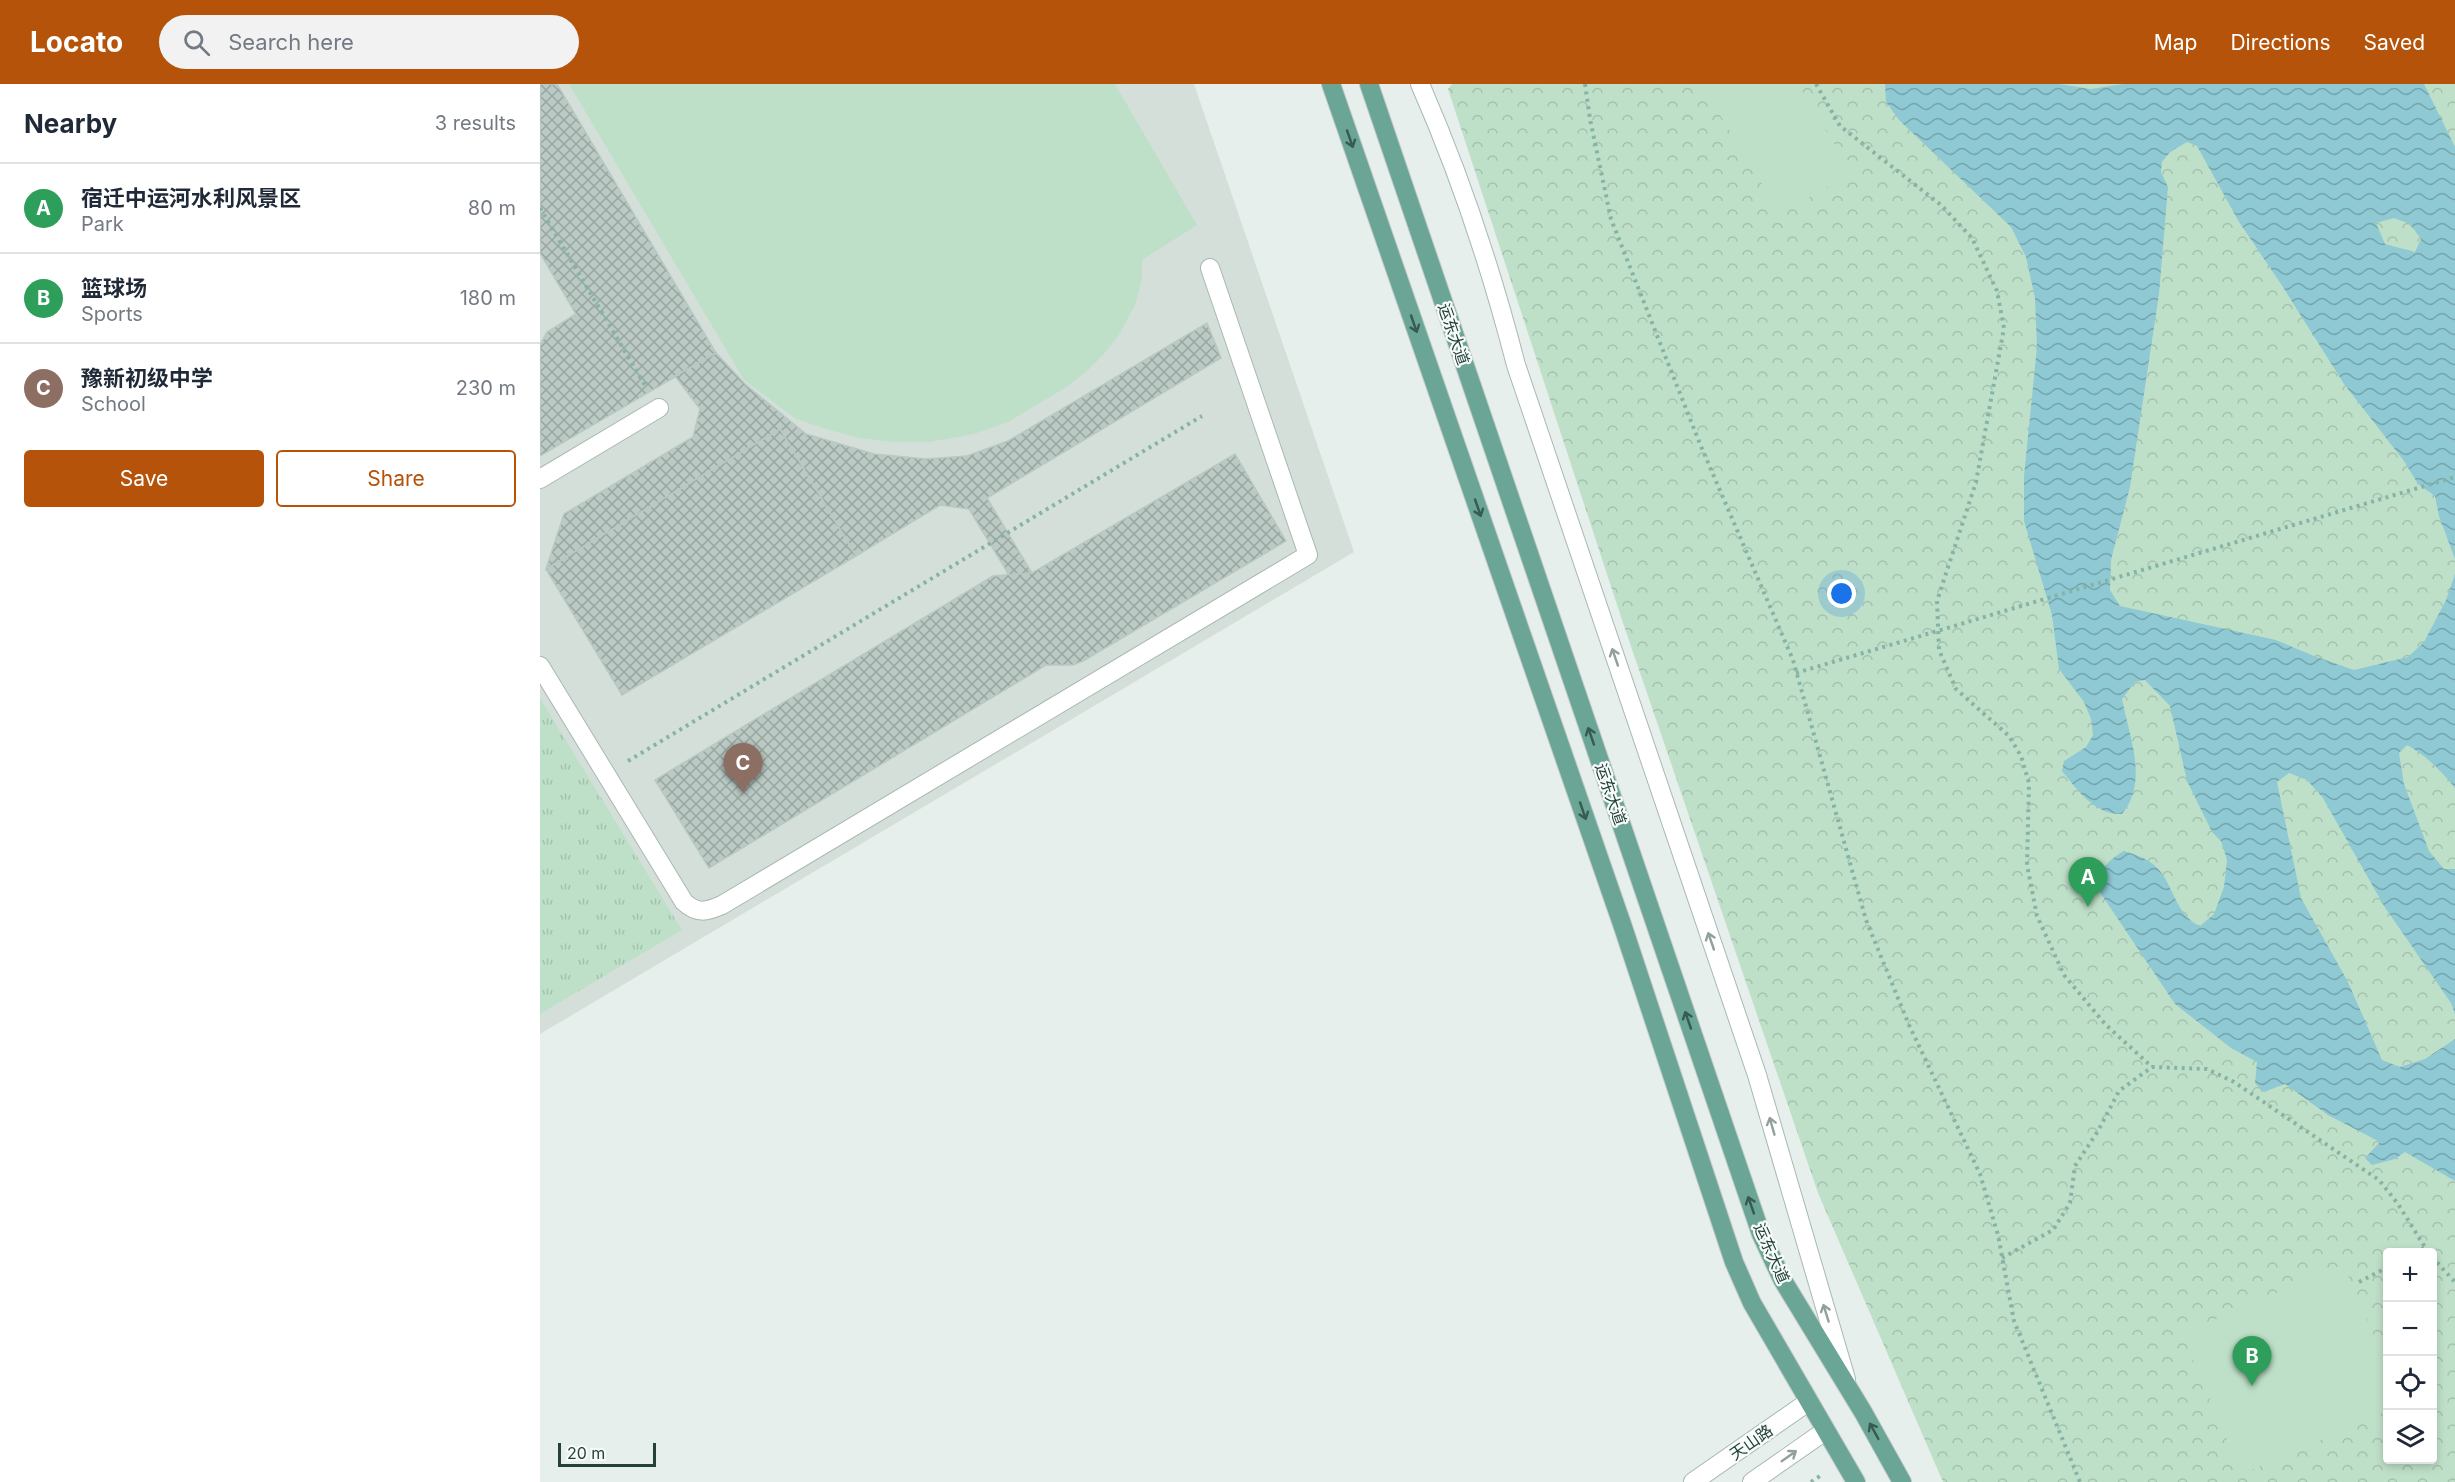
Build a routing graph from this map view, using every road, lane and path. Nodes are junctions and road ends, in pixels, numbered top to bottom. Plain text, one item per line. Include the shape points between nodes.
1 (1331, 84) edge
2 (1369, 84) edge
3 (1420, 84) edge
4 (1585, 84) edge
5 (1816, 84) edge
6 (540, 208) edge
7 (1210, 268) dead end
8 (659, 408) joint
9 (1202, 416) dead end
10 (2455, 477) edge
11 (540, 479) edge
12 (1938, 631) junction
13 (540, 666) edge
14 (1796, 673) junction
15 (606, 774) junction
16 (2152, 1067) junction
17 (2424, 1248) edge
18 (2002, 1258) junction
19 (2437, 1262) edge
20 (2383, 1270) edge
21 (2360, 1282) dead end
22 (2455, 1282) edge
23 (1849, 1389) junction
24 (1808, 1402) junction
25 (1825, 1431) junction
26 (1693, 1482) edge
27 (1752, 1482) edge
28 (1856, 1482) edge
29 (1902, 1482) edge
30 (2080, 1482) edge

1 -> 24 main road, 运东大道 via 1623,927 1734,1262 1752,1303
23 -> 2 main road, 运东大道 via 1782,1279 1761,1234
23 -> 3 street via 1757,1075 1516,365 1495,284 1450,153
4 - 14 path via 1611,219
5 - 12 path via 1840,126 1941,205 1972,238 1997,291 2004,328 1976,482 1937,601
6 - 8 path
7 - 15 street via 1308,555 708,911 691,908 676,892
8 - 11 street
9 - 15 path
10 - 12 path
12 - 14 path
12 - 16 path via 1939,650 1956,689 2009,736 2021,756 2029,783 2027,865 2037,916 2064,975 2105,1024
13 - 15 street
14 - 18 path via 1866,920 1909,1025 1980,1174
16 - 17 path via 2207,1069 2379,1179
16 - 18 path via 2119,1091 2075,1166 2070,1203 2053,1230
18 - 30 path via 2014,1321
19 - 22 path
20 - 21 path
29 -> 23 main road, 运东大道
24 - 25 main road, 运东大道
24 - 26 street, 天山路
27 -> 25 street, 天山路
25 - 28 main road, 运东大道

